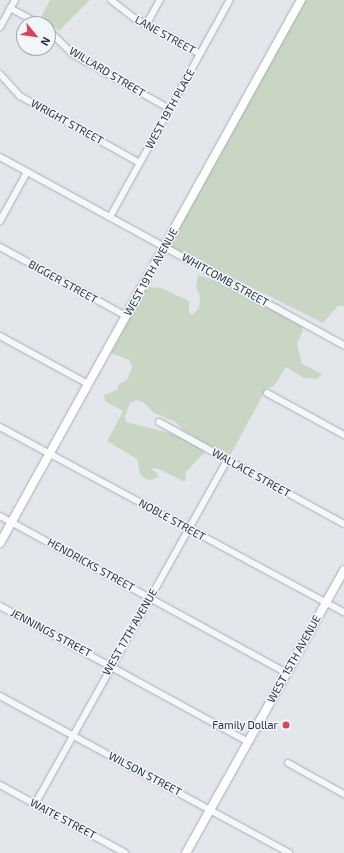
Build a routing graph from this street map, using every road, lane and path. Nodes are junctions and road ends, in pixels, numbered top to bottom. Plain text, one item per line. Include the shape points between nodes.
1 (15, 0) edge
2 (111, 0) edge
3 (160, 0) edge
4 (230, 0) edge
5 (301, 0) edge
6 (10, 8) junction
7 (24, 16) edge
8 (146, 25) junction
9 (0, 26) edge
10 (56, 38) edge
11 (200, 54) junction
12 (0, 74) edge
13 (170, 109) junction
14 (0, 157) edge
15 (140, 163) junction
16 (27, 172) junction
17 (110, 217) junction
18 (0, 221) edge
19 (0, 247) edge
20 (164, 247) junction
21 (126, 316) junction
22 (0, 336) edge
23 (344, 345) edge
24 (88, 384) junction
25 (266, 392) dead end
26 (158, 422) dead end
27 (0, 427) edge
28 (344, 435) edge
29 (50, 454) junction
30 (226, 460) junction
31 (0, 516) edge
32 (12, 522) junction
33 (344, 524) edge
34 (188, 529) junction
35 (0, 543) edge
36 (344, 570) edge
37 (150, 598) junction
38 (326, 603) junction
39 (0, 606) edge
40 (344, 612) edge
41 (110, 666) junction
42 (287, 673) junction
43 (0, 696) edge
44 (73, 736) junction
45 (248, 742) junction
46 (288, 763) dead end
47 (0, 785) edge
48 (344, 794) edge
49 (35, 804) junction
50 (210, 810) junction
51 (125, 853) edge
52 (186, 853) edge
53 (289, 853) edge

1 - 6 street
2 - 8 street, LANE STREET
3 - 8 street
4 - 11 street, WEST 19TH PLACE
5 - 20 street, WEST 19TH AVENUE
6 - 7 street
6 - 9 street
8 - 11 street, LANE STREET
10 - 13 street, WILLARD STREET via 74,55
11 - 13 street, WEST 19TH PLACE
12 - 15 street, WRIGHT STREET via 20,96
13 - 15 street, WEST 19TH PLACE
14 - 16 street, WHITCOMB STREET
15 - 17 street, WEST 19TH PLACE
16 - 17 street, WHITCOMB STREET
16 - 18 street
17 - 20 street, WHITCOMB STREET
19 - 21 street, BIGGER STREET
20 - 21 street, WEST 19TH AVENUE
20 - 23 street, WHITCOMB STREET
21 - 24 street, WEST 19TH AVENUE
22 - 24 street
24 - 29 street, WEST 19TH AVENUE
25 - 28 street
26 - 30 street, WALLACE STREET
27 - 29 street, NOBLE STREET
29 - 32 street, WEST 19TH AVENUE
29 - 34 street, NOBLE STREET
30 - 33 street, WALLACE STREET
30 - 34 street, WEST 17TH AVENUE
31 - 32 street, HENDRICKS STREET
32 - 35 street, WEST 19TH AVENUE
32 - 37 street, HENDRICKS STREET
34 - 37 street, WEST 17TH AVENUE
34 - 38 street, NOBLE STREET
36 - 38 street, WEST 15TH AVENUE
37 - 41 street, WEST 17TH AVENUE
37 - 42 street, HENDRICKS STREET
38 - 40 street, NOBLE STREET
38 - 42 street, WEST 15TH AVENUE
39 - 41 street, JENNINGS STREET
41 - 44 street, WEST 17TH AVENUE
41 - 45 street, JENNINGS STREET
42 - 45 street, WEST 15TH AVENUE
43 - 44 street, WILSON STREET
44 - 49 street, WEST 17TH AVENUE
44 - 50 street, WILSON STREET
45 - 50 street, WEST 15TH AVENUE
46 - 48 street
47 - 49 street, WAITE STREET
49 - 51 street, WAITE STREET
50 - 52 street, WEST 15TH AVENUE
50 - 53 street, WILSON STREET

